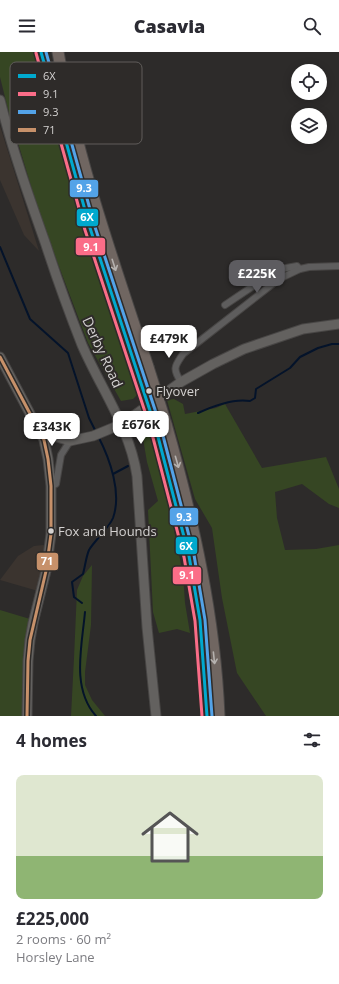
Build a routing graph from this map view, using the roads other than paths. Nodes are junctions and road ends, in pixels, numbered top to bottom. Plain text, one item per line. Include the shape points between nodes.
1 (41, 52) edge
2 (46, 52) edge
3 (58, 52) edge
4 (44, 62) edge
5 (47, 62) edge
6 (60, 62) edge
7 (0, 100) edge
8 (10, 134) edge
9 (13, 144) edge
10 (67, 144) edge
11 (79, 144) edge
12 (339, 266) edge
13 (300, 269) junction
14 (225, 305) dead end
15 (339, 324) edge
16 (0, 357) edge
17 (181, 382) junction
18 (122, 424) junction
19 (41, 432) junction
20 (70, 441) junction
21 (51, 486) junction
22 (27, 716) edge
23 (156, 716) edge
24 (207, 716) edge
25 (219, 716) edge

1 - 4 highway
2 - 5 highway
3 -> 6 highway, bridge
7 - 8 street, Derby Road
9 - 18 street, Derby Road via 29,198 76,330
10 - 24 highway, bridge via 90,228 156,429 190,563 200,620
11 -> 25 highway, bridge via 95,207 166,424 189,508 210,625
12 - 13 street
13 - 14 street via 297,266 274,272
13 - 17 street via 279,279 183,354 175,368
15 - 17 street via 303,329 244,348
16 - 19 street
17 - 18 street
18 - 20 street via 92,436
18 - 23 street, Derby Road via 133,452 138,476 147,627
19 - 20 street
19 - 21 street
20 - 21 street via 61,455 56,484
21 - 22 street via 51,534 46,570 30,640

